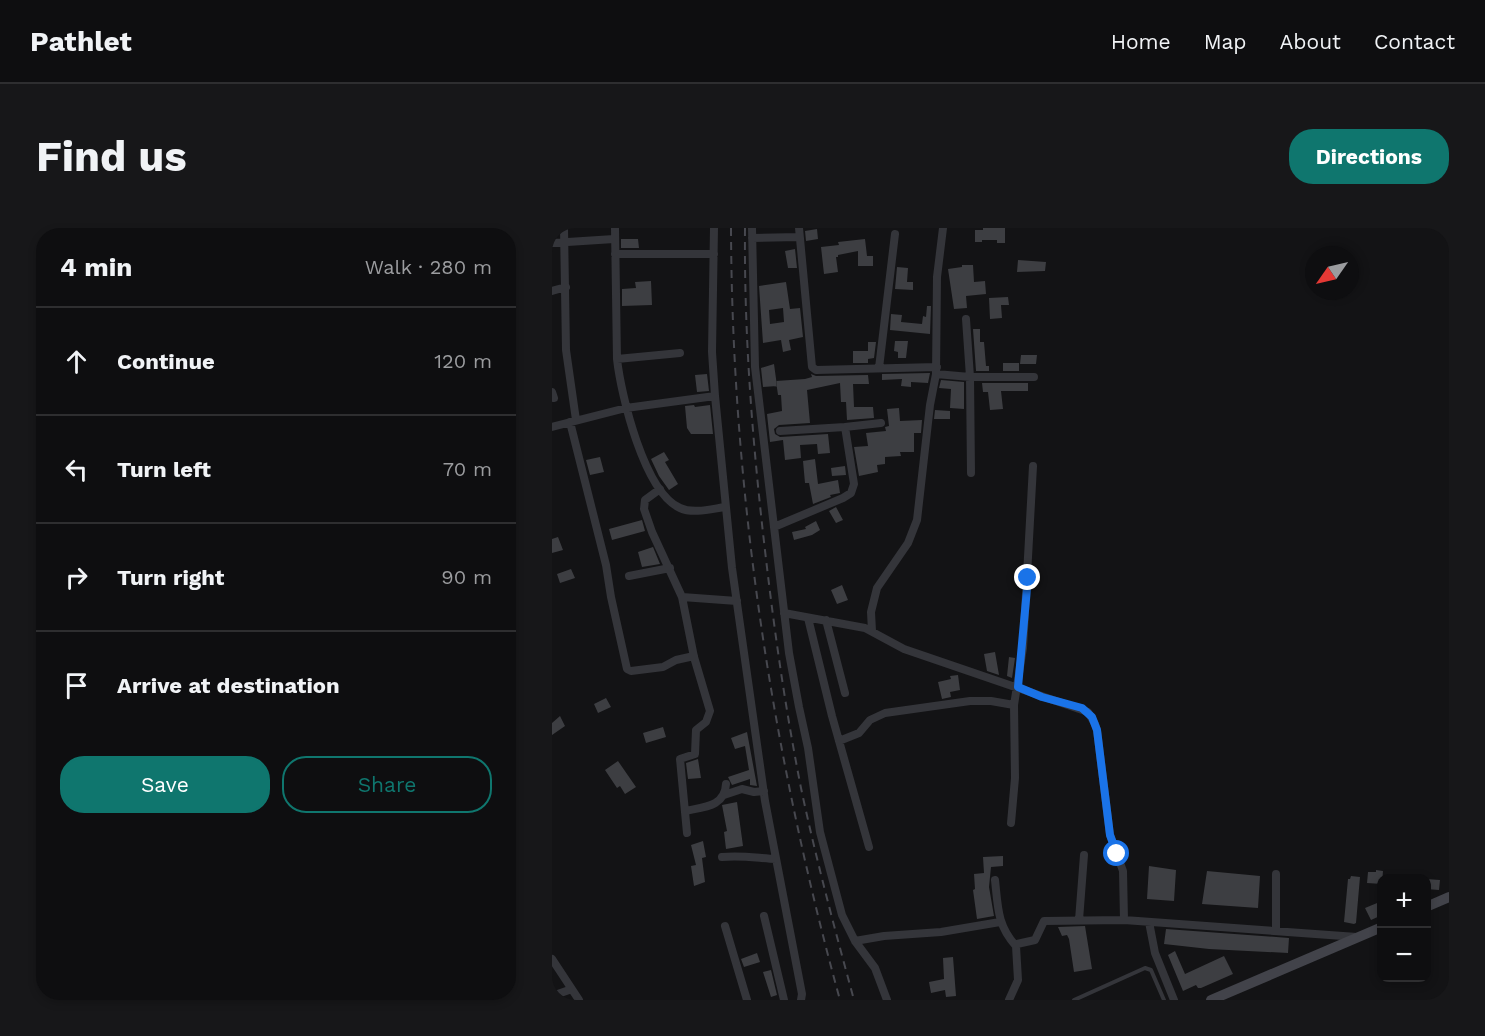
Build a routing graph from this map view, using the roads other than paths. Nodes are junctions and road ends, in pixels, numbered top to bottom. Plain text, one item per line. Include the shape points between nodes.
1 (564, 228) edge
2 (615, 228) edge
3 (714, 228) edge
4 (752, 228) edge
5 (799, 228) edge
6 (943, 228) edge
7 (895, 234) dead end
8 (799, 237) junction
9 (752, 238) junction
10 (614, 239) junction
11 (565, 241) junction
12 (552, 243) edge
13 (615, 254) junction
14 (714, 254) junction
15 (566, 287) junction
16 (552, 291) edge
17 (966, 320) dead end
18 (680, 353) dead end
19 (617, 359) junction
20 (879, 368) junction
21 (937, 371) junction
22 (970, 377) junction
23 (1034, 377) dead end
24 (715, 396) junction
25 (626, 408) junction
26 (573, 421) junction
27 (881, 423) dead end
28 (552, 427) edge
29 (845, 427) junction
30 (780, 431) dead end
31 (1034, 466) dead end
32 (971, 473) dead end
33 (660, 489) junction
34 (725, 507) junction
35 (774, 527) junction
36 (670, 568) junction
37 (628, 576) dead end
38 (682, 597) junction
39 (737, 602) junction
40 (784, 613) junction
41 (808, 618) junction
42 (826, 620) junction
43 (872, 632) junction
44 (694, 656) junction
45 (1018, 687) junction
46 (845, 693) dead end
47 (1014, 705) junction
48 (839, 741) junction
49 (726, 784) dead end
50 (764, 791) junction
51 (724, 795) junction
52 (685, 810) junction
53 (1011, 823) dead end
54 (687, 833) dead end
55 (869, 847) dead end
56 (1084, 855) dead end
57 (722, 857) dead end
58 (776, 859) junction
59 (1276, 874) dead end
60 (995, 880) dead end
61 (1449, 897) edge
62 (1431, 905) edge
63 (764, 916) dead end
64 (1079, 920) junction
65 (1124, 920) junction
66 (1000, 922) junction
67 (1149, 922) junction
68 (725, 926) dead end
69 (1380, 928) edge
70 (1276, 931) junction
71 (1358, 937) junction
72 (855, 941) junction
73 (1016, 946) junction
74 (552, 959) edge
75 (572, 989) junction
76 (552, 996) edge
77 (579, 1000) edge
78 (747, 1000) edge
79 (784, 1000) edge
80 (802, 1000) edge
81 (887, 1000) edge
82 (1010, 1000) edge
83 (1074, 1000) edge
84 (1164, 1000) edge
85 (1174, 1000) edge
86 (1211, 1000) edge

1 - 11 street
2 - 10 street
3 - 14 street
4 - 9 street
5 - 8 street
6 - 21 street via 937,277
7 - 20 street
8 - 9 street
8 - 20 street via 812,367
9 - 35 street via 755,367
10 - 11 street
10 - 13 street
11 - 12 street
11 - 15 street
13 - 14 street
13 - 19 street
14 - 24 street
15 - 16 street
15 - 26 street via 566,350
17 - 22 street
18 - 19 street
19 - 25 street
20 - 21 street
21 - 22 street
21 - 43 street via 917,520 908,543 877,588 871,612
22 - 23 street
22 - 32 street
24 - 25 street
24 - 34 street
25 - 26 street
25 - 33 street via 648,469
26 - 28 street
26 - 44 street via 626,668 631,671 663,667
27 - 29 street
29 - 30 street
29 - 35 street via 854,484 851,493
31 - 45 street
33 - 34 street via 672,503 687,510
33 - 36 street via 645,500 644,509 660,553
34 - 39 street
35 - 40 street
36 - 37 street
36 - 38 street
38 - 39 street
38 - 44 street
39 - 50 street
40 - 41 street
40 - 72 street via 820,832 836,897
41 - 42 street
41 - 48 street
42 - 43 street
42 - 46 street
43 - 45 street via 904,649
44 - 52 street via 710,711 706,722 696,730 695,754 680,759
45 - 47 street
45 - 65 street via 1082,708 1095,724 1110,835 1123,871
47 - 48 street via 970,701 885,713 870,720 859,733
47 - 53 street
48 - 55 street
49 - 51 street
50 - 51 street via 742,789
50 - 58 street
51 - 52 street via 716,804
52 - 54 street
56 - 64 street
57 - 58 street
58 - 80 street
59 - 70 street
60 - 66 street
61 - 62 street
63 - 79 street
64 - 65 street
64 - 73 street via 1043,921 1035,940
65 - 67 street
66 - 72 street
66 - 73 street
67 - 70 street
67 - 85 street via 1155,953
68 - 78 street
69 - 71 street
70 - 71 street
71 - 86 street
72 - 81 street via 875,969
73 - 82 street via 1018,980
74 - 75 street
75 - 76 street
75 - 77 street
83 - 84 lane via 1144,968 1151,970

